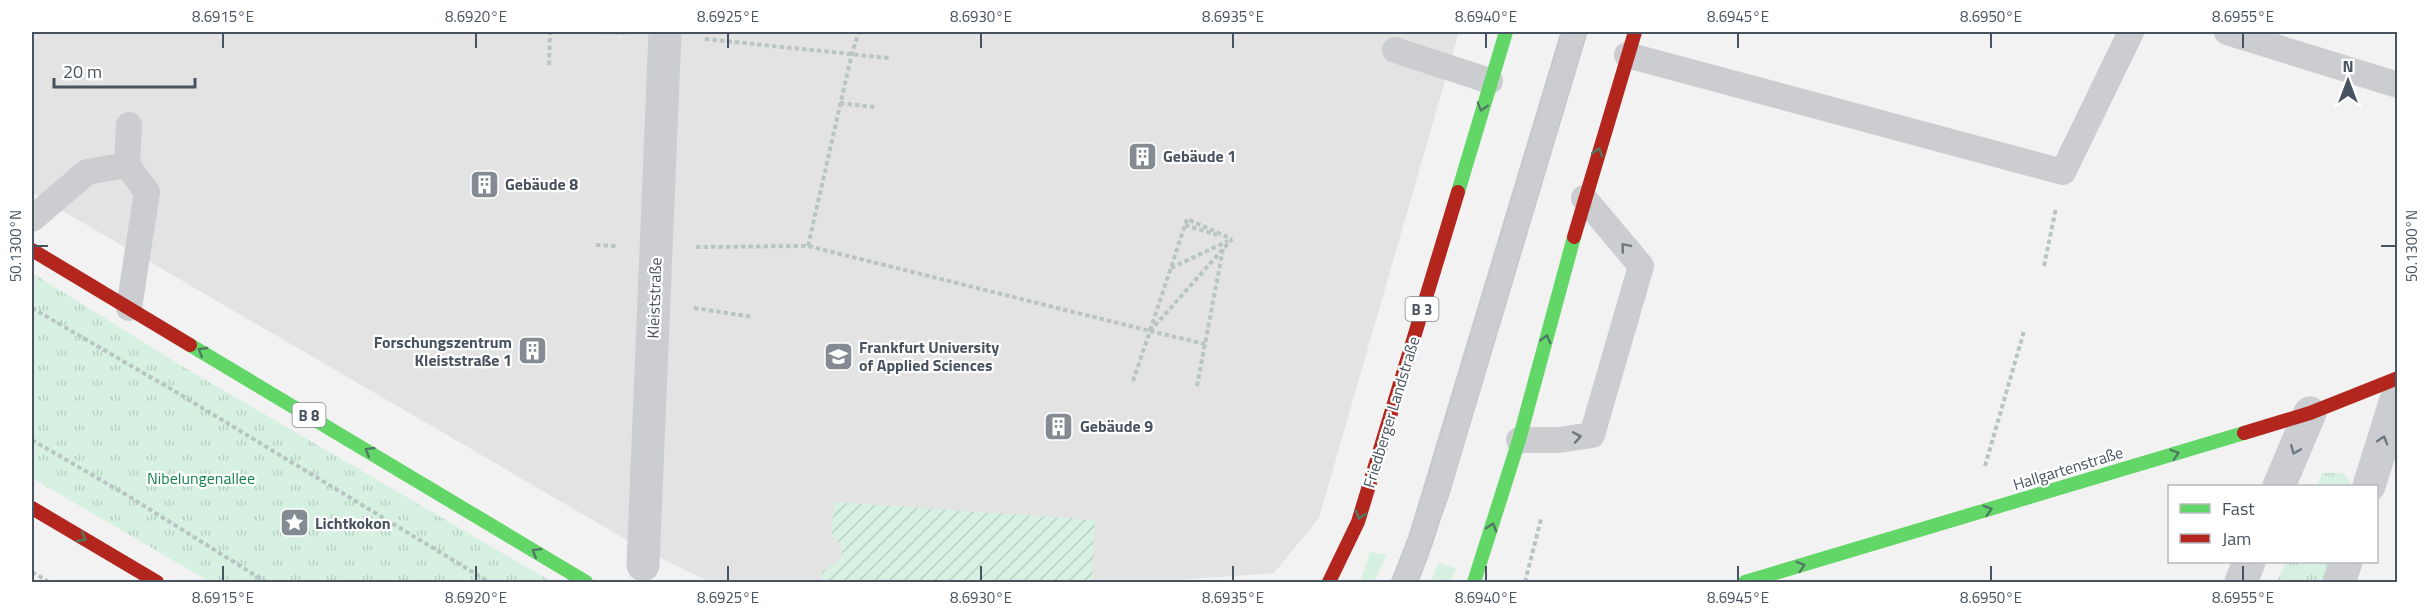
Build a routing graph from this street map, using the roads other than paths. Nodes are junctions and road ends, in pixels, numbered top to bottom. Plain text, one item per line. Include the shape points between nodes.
1 (1506, 32) edge
2 (1574, 32) edge
3 (2131, 32) edge
4 (2227, 32) edge
5 (665, 33) edge
6 (1631, 44) edge
7 (1395, 50) dead end
8 (1490, 81) junction
9 (2397, 85) edge
10 (129, 125) dead end
11 (127, 165) junction
12 (1584, 198) junction
13 (32, 219) edge
14 (32, 250) edge
15 (129, 308) junction
16 (2397, 378) edge
17 (2397, 393) edge
18 (2310, 413) junction
19 (1518, 440) junction
20 (2279, 485) edge
21 (2369, 485) edge
22 (32, 508) edge
23 (2248, 563) edge
24 (2345, 563) edge
25 (644, 565) dead end
26 (158, 582) edge
27 (586, 582) edge
28 (1329, 582) edge
29 (1405, 582) edge
30 (1474, 582) edge
31 (1745, 582) edge
32 (2241, 582) edge
33 (2339, 582) edge

1 - 8 main road, Friedberger Landstraße / B 3
2 - 29 lane
3 - 6 lane via 2063,172
4 - 9 lane
5 - 25 street, Kleiststraße
12 -> 6 main road
7 - 8 lane
8 -> 28 main road, Friedberger Landstraße / B 3 via 1362,512
10 - 11 lane
11 - 13 lane via 87,172
11 - 15 lane via 147,192
19 -> 12 main road
19 -> 12 lane via 1592,435 1641,266
14 - 15 main road, B 8
27 -> 15 main road, B 8
16 - 18 main road, Hallgartenstraße
21 -> 17 street
18 -> 20 street
31 -> 18 main road, Hallgartenstraße
30 -> 19 main road
22 -> 26 main road
23 - 32 street
24 - 33 street

